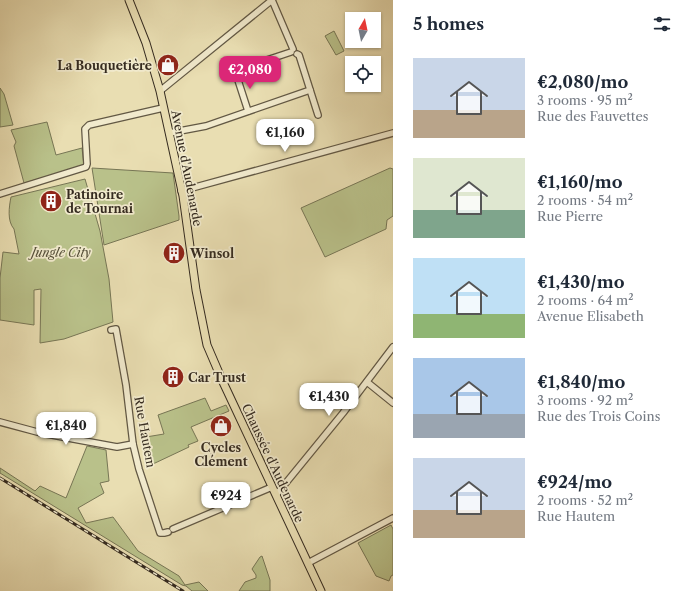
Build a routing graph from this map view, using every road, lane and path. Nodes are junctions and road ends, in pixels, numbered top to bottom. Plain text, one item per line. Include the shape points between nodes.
1 (129, 0) edge
2 (272, 0) edge
3 (294, 51) junction
4 (310, 90) junction
5 (160, 91) junction
6 (163, 108) junction
7 (248, 111) junction
8 (318, 115) dead end
9 (168, 133) junction
10 (393, 133) edge
11 (181, 191) junction
12 (0, 194) edge
13 (111, 330) dead end
14 (207, 345) joint
15 (393, 347) edge
16 (367, 382) junction
17 (393, 403) edge
18 (0, 422) edge
19 (133, 444) junction
20 (272, 487) junction
21 (276, 495) junction
22 (393, 518) edge
23 (308, 562) junction
24 (321, 591) edge

1 - 5 main road, Avenue d'Audenarde via 146,43
2 - 3 street
2 - 5 street
3 - 4 street via 299,56
3 - 7 street via 237,72
4 - 7 street
4 - 8 street
5 - 6 main road, Avenue d'Audenarde
6 - 9 main road, Avenue d'Audenarde
6 - 12 street via 89,125 85,129 86,167
7 - 9 street via 206,126
9 - 11 main road, Avenue d'Audenarde
10 - 11 street
11 - 14 main road, Avenue d'Audenarde
13 - 19 street, Rue Hautem via 116,329
14 - 20 main road, Chaussée d'Audenarde
15 - 16 street
16 - 17 street
16 - 21 street
18 - 19 street via 41,433 117,447
19 - 20 street, Rue Hautem via 160,533 164,534
20 - 21 main road, Chaussée d'Audenarde
21 - 23 main road, Chaussée d'Audenarde
22 - 23 street
23 - 24 main road, Chaussée d'Audenarde

